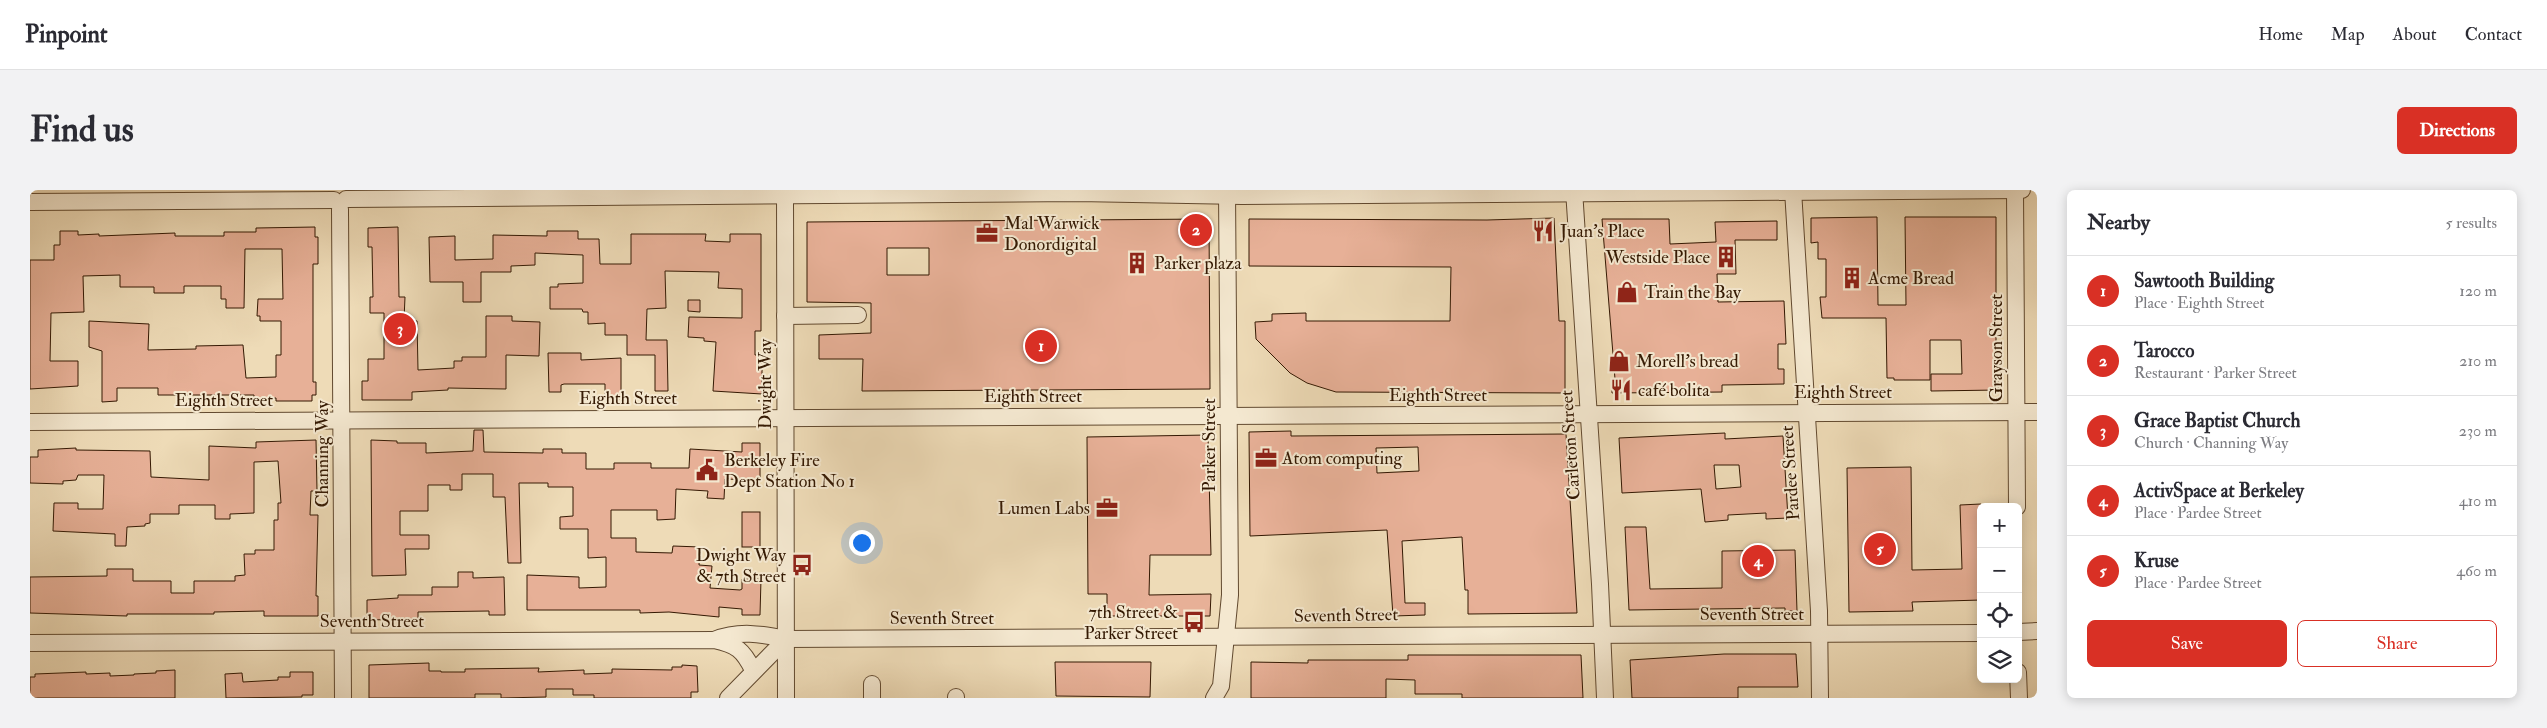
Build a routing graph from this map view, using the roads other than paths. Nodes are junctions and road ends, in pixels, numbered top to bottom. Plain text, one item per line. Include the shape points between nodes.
1 (2015, 190) edge
2 (2022, 190) edge
3 (1793, 191) edge
4 (1227, 192) edge
5 (1574, 192) edge
6 (785, 193) edge
7 (340, 198) edge
8 (30, 202) edge
9 (858, 315) dead end
10 (785, 316) junction
11 (1807, 412) junction
12 (2016, 412) junction
13 (2037, 412) edge
14 (1588, 414) junction
15 (1229, 416) junction
16 (785, 418) junction
17 (341, 420) junction
18 (30, 422) edge
19 (2017, 503) edge
20 (2037, 631) edge
21 (2022, 632) edge
22 (1977, 633) edge
23 (1602, 634) junction
24 (1819, 634) junction
25 (1227, 637) junction
26 (786, 639) junction
27 (714, 640) junction
28 (343, 641) junction
29 (30, 643) edge
30 (753, 670) junction
31 (2018, 683) edge
32 (1222, 695) edge
33 (344, 698) edge
34 (728, 698) edge
35 (786, 698) edge
36 (1605, 698) edge
37 (1820, 698) edge
38 (2018, 698) edge

1 - 2 street
1 - 3 street
1 - 12 street, Grayson Street
3 - 5 street
3 - 11 street, Pardee Street
4 - 5 street
4 - 6 street
4 - 15 street, Parker Street
5 - 14 street, Carleton Street
6 - 7 street
6 - 10 street, Dwight Way
7 - 8 street
7 - 17 street, Channing Way
9 - 10 street
10 - 16 street, Dwight Way
11 - 12 street, Eighth Street
11 - 14 street, Eighth Street
11 - 24 street, Pardee Street
12 - 13 street, Eighth Street
12 - 19 street, Grayson Street
14 - 15 street, Eighth Street
14 - 23 street, Carleton Street
15 - 16 street, Eighth Street
15 - 25 street, Parker Street via 1230,595
16 - 17 street, Eighth Street
16 - 26 street, Dwight Way
17 - 18 street, Eighth Street
17 - 28 street, Channing Way
20 - 21 street
22 - 24 street, Seventh Street
23 - 24 street, Seventh Street
23 - 25 street, Seventh Street
23 - 36 street, Carleton Street
24 - 37 street, Pardee Street
25 - 26 street, Seventh Street
25 - 32 street, Parker Street
26 - 27 street, Seventh Street via 731,633
26 - 30 street
26 - 35 street, Dwight Way
27 - 28 street, Seventh Street
27 - 30 street, Seventh Street via 731,643 744,653
28 - 29 street, Seventh Street
28 - 33 street, Channing Way
30 - 34 street
31 - 38 street

